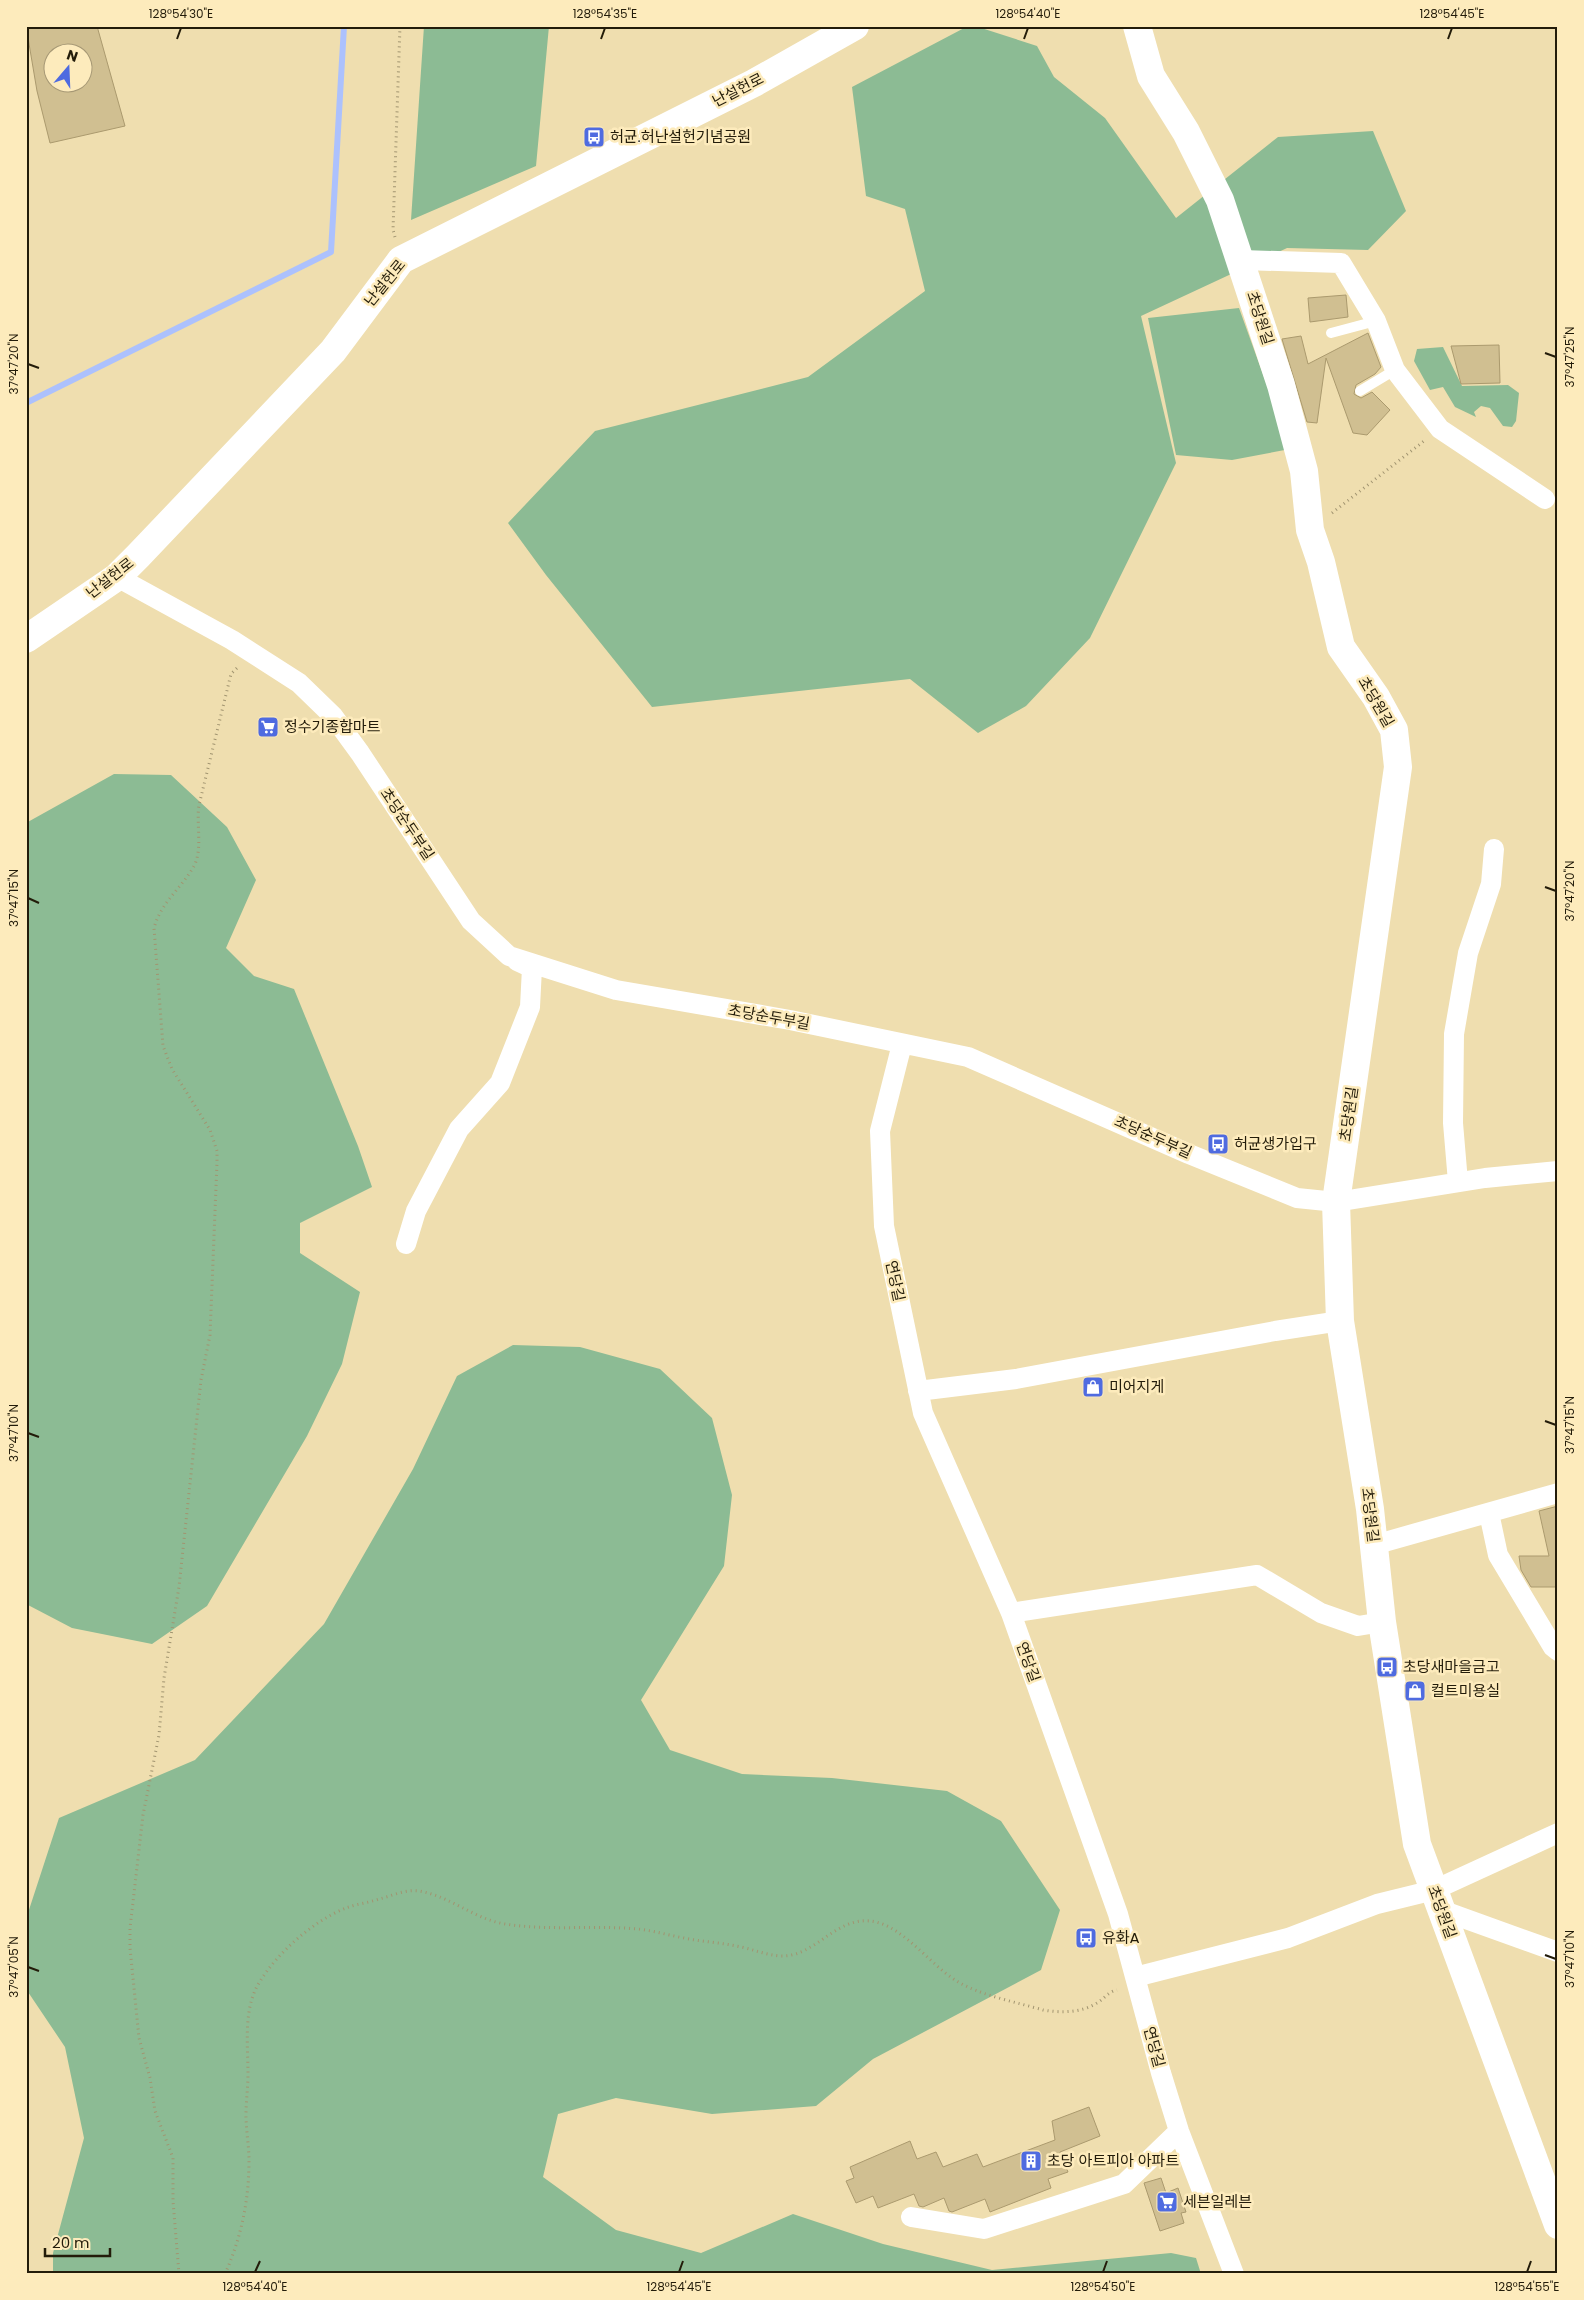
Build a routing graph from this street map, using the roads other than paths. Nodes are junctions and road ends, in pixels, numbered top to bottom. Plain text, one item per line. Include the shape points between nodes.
1 (855, 26) edge
2 (1138, 26) edge
3 (1242, 260) junction
4 (1376, 321) junction
5 (1331, 333) dead end
6 (1395, 370) junction
7 (1360, 391) dead end
8 (1545, 499) dead end
9 (117, 577) junction
10 (26, 639) edge
11 (1494, 849) dead end
12 (509, 956) junction
13 (902, 1044) junction
14 (1558, 1171) edge
15 (1458, 1182) junction
16 (1336, 1202) junction
17 (406, 1244) dead end
18 (1340, 1322) junction
19 (918, 1391) junction
20 (1558, 1493) edge
21 (1489, 1513) junction
22 (1374, 1545) junction
23 (1011, 1613) junction
24 (1382, 1622) junction
25 (1558, 1651) edge
26 (1558, 1833) edge
27 (1437, 1900) junction
28 (1558, 1952) edge
29 (1136, 1981) junction
30 (1178, 2131) junction
31 (911, 2217) dead end
32 (1558, 2225) edge
33 (1234, 2274) edge

1 - 9 street, 난설헌로 via 754,83 401,260 333,351
2 - 3 street, 초당원길 via 1151,76 1186,132 1220,200
3 - 4 street via 1342,263
3 - 16 street, 초당원길 via 1304,471 1310,530 1341,647 1376,697 1394,730 1398,767
4 - 5 lane
4 - 6 street
6 - 7 lane
6 - 8 street via 1440,428
9 - 10 street, 난설헌로
9 - 12 street, 초당순두부길 via 299,683 333,716 360,752 472,921
11 - 15 street via 1491,884 1468,953 1454,1034 1453,1123
12 - 13 street, 초당순두부길 via 616,990 790,1020
12 - 17 street via 532,968 530,1007 500,1083 459,1129 416,1211
13 - 16 street, 초당순두부길 via 968,1056 1297,1198
13 - 19 street, 연당길 via 880,1130 884,1226
14 - 15 street, 초당순두부길
15 - 16 street, 초당순두부길
16 - 18 street, 초당원길
18 - 19 street via 1016,1379
18 - 22 street, 초당원길
19 - 23 street, 연당길 via 923,1413
20 - 21 street
21 - 22 street
21 - 25 street via 1498,1555 1538,1624
22 - 24 street, 초당원길
23 - 24 street via 1257,1575 1320,1613 1358,1626
23 - 29 street, 연당길 via 1118,1914
24 - 27 street, 초당원길 via 1417,1844
26 - 27 street
27 - 28 street
27 - 29 street via 1410,1894 1288,1938
27 - 32 street, 초당원길
29 - 30 street, 연당길
30 - 31 street via 1124,2184 1003,2223 984,2229
30 - 33 street, 연당길

